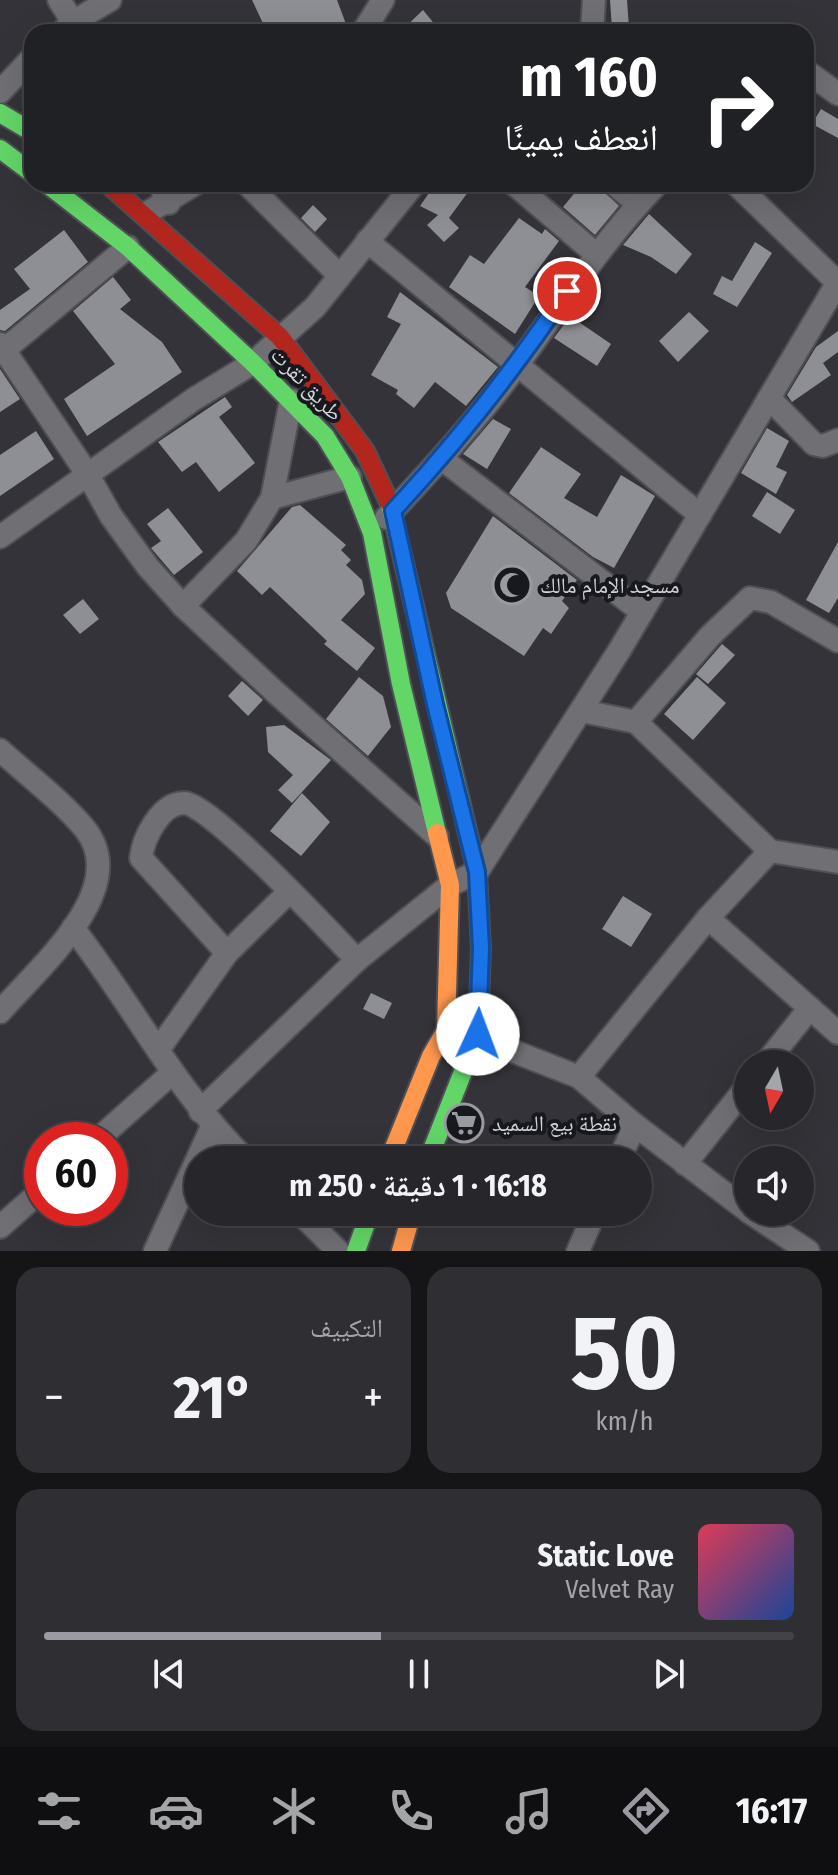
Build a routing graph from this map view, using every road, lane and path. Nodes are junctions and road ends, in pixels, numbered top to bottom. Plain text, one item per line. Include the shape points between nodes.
1 (59, 0) edge
2 (110, 0) edge
3 (382, 0) edge
4 (594, 0) edge
5 (69, 24) edge
6 (78, 24) edge
7 (368, 24) edge
8 (592, 24) edge
9 (24, 66) edge
10 (814, 77) edge
11 (0, 92) edge
12 (838, 94) edge
13 (0, 113) edge
14 (24, 127) edge
15 (0, 149) edge
16 (24, 167) edge
17 (57, 192) edge
18 (118, 192) edge
19 (255, 192) edge
20 (407, 192) edge
21 (523, 192) edge
22 (624, 192) edge
23 (649, 192) edge
24 (744, 192) edge
25 (164, 193) edge
26 (638, 204) junction
27 (145, 214) junction
28 (367, 241) junction
29 (128, 247) junction
30 (596, 254) junction
31 (339, 275) junction
32 (838, 282) edge
33 (280, 337) junction
34 (2, 347) edge
35 (253, 363) junction
36 (517, 365) junction
37 (769, 398) junction
38 (291, 400) junction
39 (838, 440) edge
40 (442, 459) junction
41 (88, 475) junction
42 (350, 477) junction
43 (272, 498) junction
44 (393, 511) junction
45 (700, 515) junction
46 (372, 533) junction
47 (0, 537) edge
48 (183, 606) junction
49 (642, 612) junction
50 (838, 641) edge
51 (582, 711) junction
52 (636, 722) junction
53 (0, 750) edge
54 (437, 836) junction
55 (770, 851) junction
56 (838, 862) edge
57 (477, 872) junction
58 (450, 885) junction
59 (290, 891) junction
60 (708, 918) junction
61 (73, 928) junction
62 (227, 953) junction
63 (357, 960) junction
64 (810, 1008) junction
65 (0, 1012) edge
66 (446, 1030) junction
67 (838, 1033) edge
68 (478, 1034) junction
69 (158, 1050) junction
70 (776, 1050) edge
71 (171, 1074) junction
72 (579, 1077) junction
73 (734, 1103) edge
74 (206, 1119) junction
75 (117, 1122) edge
76 (635, 1125) junction
77 (232, 1146) edge
78 (395, 1146) edge
79 (434, 1146) edge
80 (625, 1146) edge
81 (685, 1164) junction
82 (734, 1201) edge
83 (24, 1206) edge
84 (313, 1226) edge
85 (365, 1226) edge
86 (408, 1226) edge
87 (589, 1226) edge
88 (770, 1226) edge
89 (0, 1227) edge
90 (165, 1228) junction
91 (155, 1251) edge
92 (169, 1251) edge
93 (338, 1251) edge
94 (356, 1251) edge
95 (401, 1251) edge
96 (578, 1251) edge
97 (808, 1251) edge

1 - 5 street
2 - 6 street
3 - 7 street
4 - 8 street
9 - 11 street
10 - 12 street
13 - 14 main road
15 - 16 main road
17 - 29 main road, طريق تقرت
18 - 27 main road, طريق تقرت
19 - 31 street
20 - 28 street
21 - 30 street
22 - 26 street
23 - 26 street
24 - 32 street
25 - 27 street
26 - 30 street
27 - 33 main road, طريق تقرت
28 - 31 street
28 - 36 street
29 - 34 street
29 - 35 main road, طريق تقرت
30 - 36 street
31 - 33 street via 315,307
32 - 37 street
33 - 35 street
33 - 44 main road, طريق تقرت via 365,451
34 - 41 street
35 - 38 main road, طريق تقرت
35 - 41 street
36 - 40 street
36 - 45 street
37 - 39 street via 814,444
37 - 45 street
38 - 42 main road, طريق تقرت via 325,436
38 - 43 street
40 - 44 street
40 - 49 street
41 - 47 street
41 - 48 street via 111,516
42 - 43 street
42 - 46 main road, طريق تقرت
43 - 48 street via 246,541
44 - 46 street
44 - 57 main road, طريق تقرت
45 - 49 street
46 - 54 main road, طريق تقرت
48 - 54 street
49 - 51 street
50 - 52 street via 771,602 750,598
51 - 52 street
51 - 57 street
52 - 55 street
53 - 61 street via 86,830 98,853 96,895
54 - 58 main road, طريق تقرت
55 - 56 street
55 - 60 street
57 - 58 street
57 - 68 main road, طريق تقرت
58 - 63 street
58 - 66 main road, طريق تقرت
59 - 62 street
59 - 62 street via 196,806 173,806 151,829 141,858
59 - 63 street
60 - 64 street
60 - 72 street
61 - 65 street
61 - 69 street
62 - 69 street
63 - 74 street
64 - 67 street
64 - 70 street
66 - 68 street
66 - 78 main road, طريق تقرت
68 - 72 street
68 - 79 main road, طريق تقرت
69 - 71 street
71 - 74 street
71 - 75 street
72 - 76 street
73 - 81 street
74 - 77 street
74 - 90 street
76 - 80 street
76 - 81 street
81 - 82 street
83 - 89 street
84 - 93 street
85 - 94 main road
86 - 95 main road
87 - 96 street
88 - 97 street
90 - 91 street
90 - 92 street

